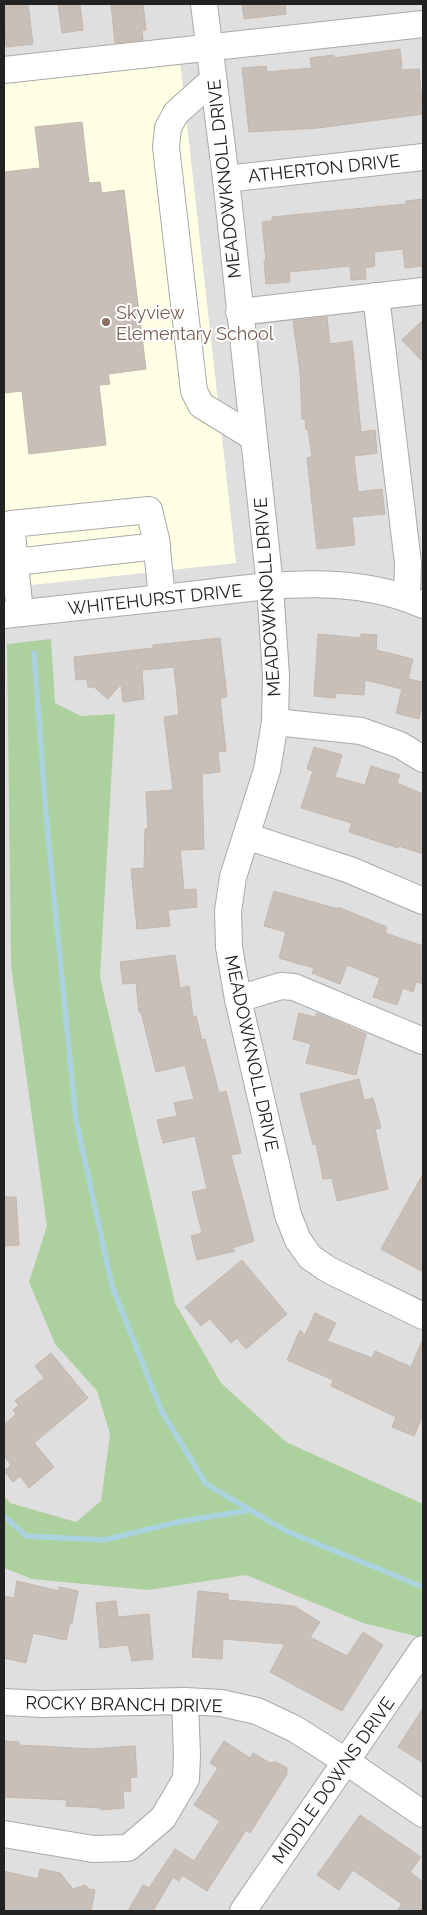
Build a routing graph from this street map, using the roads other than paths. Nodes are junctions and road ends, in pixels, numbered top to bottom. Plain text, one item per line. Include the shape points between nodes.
1 (204, 4) edge
2 (423, 24) edge
3 (210, 49) junction
4 (4, 70) edge
5 (213, 80) junction
6 (423, 157) edge
7 (226, 179) junction
8 (423, 291) edge
9 (376, 296) junction
10 (240, 312) junction
11 (254, 437) junction
12 (157, 546) junction
13 (15, 562) junction
14 (270, 586) junction
15 (162, 598) junction
16 (415, 602) edge
17 (12, 614) edge
18 (275, 722) junction
19 (423, 759) edge
20 (246, 836) junction
21 (423, 901) edge
22 (238, 999) junction
23 (423, 1041) edge
24 (423, 1316) edge
25 (423, 1649) edge
26 (185, 1701) junction
27 (4, 1702) edge
28 (347, 1762) junction
29 (423, 1814) edge
30 (4, 1834) edge
31 (243, 1911) edge

1 - 3 street, MEADOWKNOLL DRIVE
2 - 3 street
3 - 4 street
3 - 5 street, MEADOWKNOLL DRIVE
5 - 7 street, MEADOWKNOLL DRIVE
5 - 11 street via 176,113 168,128 166,147 194,391 201,405
6 - 7 street, ATHERTON DRIVE
7 - 10 street, MEADOWKNOLL DRIVE
8 - 9 street
9 - 10 street
9 - 16 street
10 - 11 street, MEADOWKNOLL DRIVE
11 - 14 street, MEADOWKNOLL DRIVE
12 - 13 street
12 - 13 street via 150,510 11,524
12 - 15 street
13 - 17 street
14 - 15 street, WHITEHURST DRIVE
14 - 16 street, WHITEHURST DRIVE via 333,585 381,591
14 - 18 street, MEADOWKNOLL DRIVE via 276,676
15 - 17 street, WHITEHURST DRIVE
18 - 19 street via 361,731 400,745
18 - 20 street, MEADOWKNOLL DRIVE via 267,770
20 - 21 street via 350,870
20 - 22 street, MEADOWKNOLL DRIVE via 233,877 228,911 229,947
22 - 23 street via 281,986 294,987
22 - 24 street, MEADOWKNOLL DRIVE via 288,1214 298,1240 310,1257 329,1270
25 - 28 street, MIDDLE DOWNS DRIVE
26 - 27 street, ROCKY BRANCH DRIVE
26 - 28 street, ROCKY BRANCH DRIVE via 221,1703 256,1711 295,1729
26 - 30 street via 186,1779 163,1818 128,1848 93,1849
28 - 29 street, ROCKY BRANCH DRIVE
28 - 31 street, MIDDLE DOWNS DRIVE

